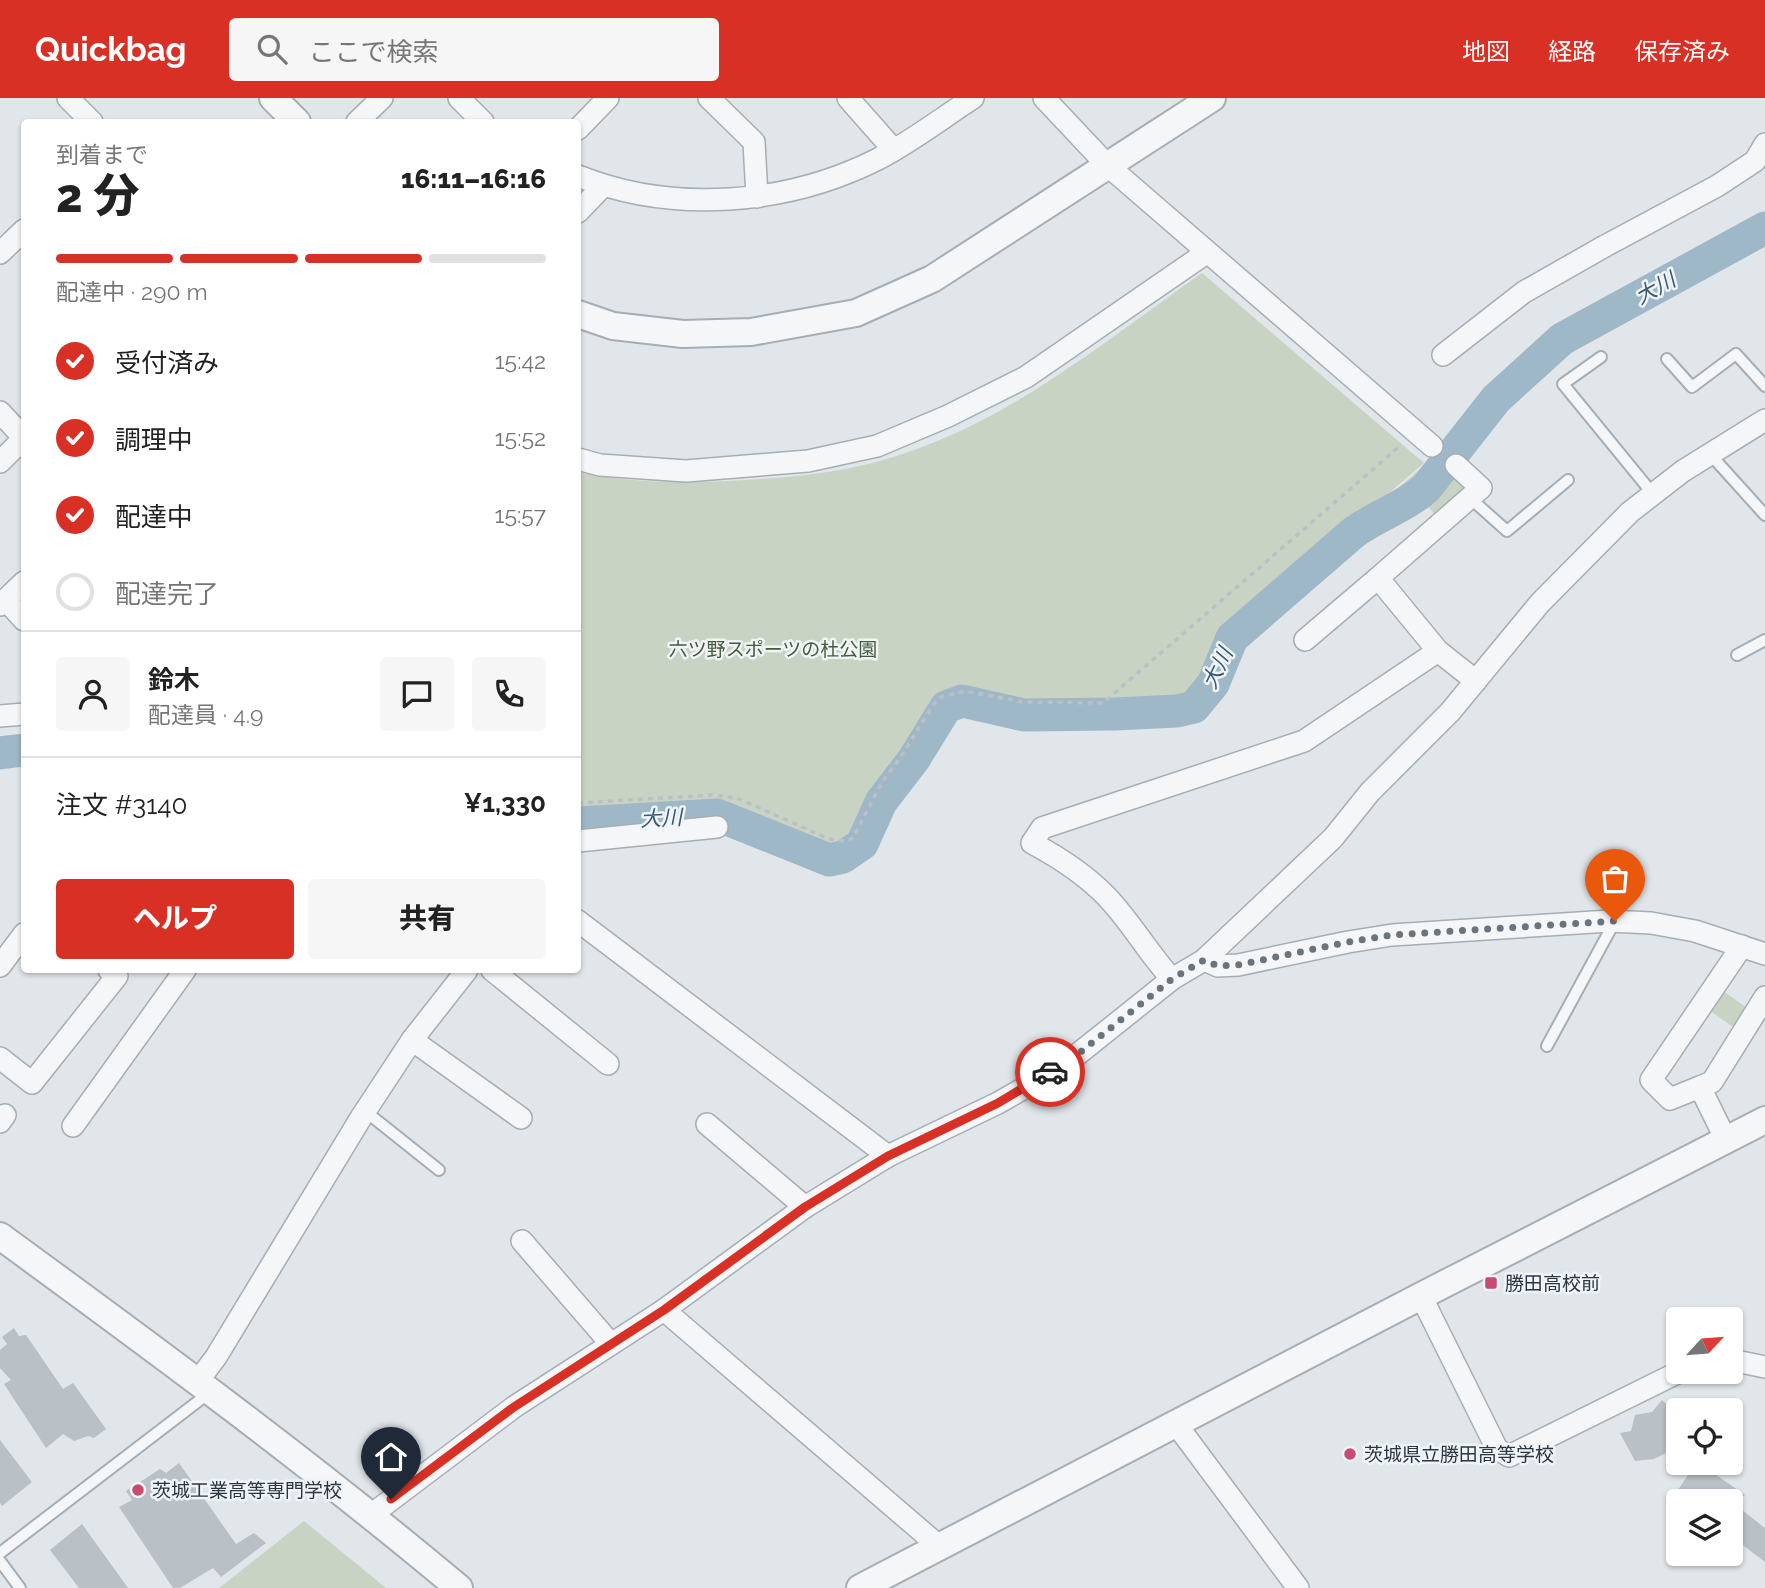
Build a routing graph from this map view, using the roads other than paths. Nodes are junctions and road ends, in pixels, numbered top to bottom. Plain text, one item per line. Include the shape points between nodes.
1 (68, 98) edge
2 (273, 98) edge
3 (382, 98) edge
4 (459, 98) edge
5 (608, 98) edge
6 (709, 98) edge
7 (848, 98) edge
8 (973, 98) edge
9 (1044, 98) edge
10 (1212, 98) edge
11 (89, 119) edge
12 (294, 119) edge
13 (360, 119) edge
14 (480, 119) edge
15 (581, 126) edge
16 (1765, 144) edge
17 (893, 149) junction
18 (1107, 165) junction
19 (581, 177) edge
20 (603, 186) junction
21 (757, 197) junction
22 (581, 209) edge
23 (1206, 253) junction
24 (581, 315) edge
25 (1443, 355) dead end
26 (1601, 357) dead end
27 (1667, 359) dead end
28 (1765, 386) edge
29 (0, 412) edge
30 (1765, 420) edge
31 (21, 435) edge
32 (1424, 439) road end
33 (21, 441) edge
34 (1710, 454) junction
35 (581, 460) edge
36 (0, 462) edge
37 (1456, 465) dead end
38 (1568, 480) dead end
39 (1653, 494) junction
40 (1470, 498) junction
41 (1765, 515) edge
42 (1378, 578) junction
43 (21, 585) edge
44 (3, 602) edge
45 (21, 617) edge
46 (1305, 640) dead end
47 (1765, 640) edge
48 (1437, 651) junction
49 (1737, 655) dead end
50 (1476, 681) junction
51 (21, 714) edge
52 (0, 716) edge
53 (717, 827) dead end
54 (581, 841) edge
55 (1615, 921) junction
56 (581, 923) edge
57 (21, 938) edge
58 (1742, 946) junction
59 (1765, 954) edge
60 (1204, 960) junction
61 (0, 966) edge
62 (113, 973) edge
63 (183, 973) edge
64 (458, 973) edge
65 (496, 973) edge
66 (1172, 979) junction
67 (1765, 997) edge
68 (412, 1040) junction
69 (1546, 1046) dead end
70 (0, 1058) edge
71 (608, 1065) dead end
72 (1700, 1087) junction
73 (365, 1111) junction
74 (521, 1118) dead end
75 (1765, 1120) edge
76 (707, 1124) dead end
77 (73, 1126) dead end
78 (1726, 1140) junction
79 (888, 1156) junction
80 (439, 1170) dead end
81 (805, 1207) junction
82 (0, 1236) edge
83 (522, 1241) dead end
84 (1421, 1296) junction
85 (664, 1310) junction
86 (611, 1344) junction
87 (1743, 1362) edge
88 (1765, 1367) edge
89 (1666, 1378) edge
90 (204, 1386) junction
91 (1176, 1424) junction
92 (371, 1515) junction
93 (940, 1547) junction
94 (0, 1553) edge
95 (0, 1561) edge
96 (20, 1588) edge
97 (458, 1588) edge
98 (860, 1588) edge
99 (1298, 1588) edge

1 - 11 street
2 - 12 street
3 - 13 street
4 - 14 street
5 - 15 street
6 - 21 street via 754,142
7 - 17 street
8 - 17 street
9 - 18 street
10 - 18 street
16 - 25 street via 1755,161 1717,186 1524,292
17 - 21 street via 840,176 796,191
18 - 23 street
18 - 24 street via 932,279 856,313 751,332 683,334 613,326
19 - 20 street
20 - 21 street via 662,197
20 - 22 street
23 - 32 street
23 - 35 street via 1026,377 877,446 808,461 686,471
26 - 39 lane via 1563,384
27 - 28 lane via 1692,387 1736,354
29 - 31 street
30 - 34 street
33 - 36 street
34 - 39 street
34 - 41 lane
37 - 40 street via 1481,488
38 - 40 lane via 1507,531
39 - 50 street via 1540,603
40 - 42 street
42 - 46 street
42 - 48 street
43 - 44 street
44 - 45 street
47 - 49 lane
48 - 50 street
48 - 66 street via 1304,741 1042,828 1032,843 1068,861 1108,898
50 - 60 street via 1370,792 1333,838
51 - 52 street
53 - 54 street
55 - 58 street via 1695,930
55 - 60 street via 1392,935 1238,965 1218,966
55 - 69 lane
56 - 79 street
57 - 61 street
58 - 59 street
58 - 72 street via 1651,1080 1670,1099
60 - 66 street
62 - 70 street via 117,976 32,1083
63 - 77 street
64 - 68 street
65 - 71 street
66 - 79 street via 1040,1079
67 - 72 street via 1712,1083
68 - 73 street
68 - 74 street
72 - 78 street
73 - 80 lane
73 - 90 street via 223,1346
75 - 78 street
76 - 81 street
78 - 84 street
79 - 81 street
81 - 85 street
82 - 90 street
83 - 86 street
84 - 89 street via 1497,1449 1509,1456
84 - 91 street
85 - 86 street
85 - 93 street
86 - 92 street via 514,1407
87 - 88 street
90 - 92 street
90 - 94 lane
91 - 93 street
91 - 99 street
92 - 97 street
93 - 98 street
95 - 96 lane

